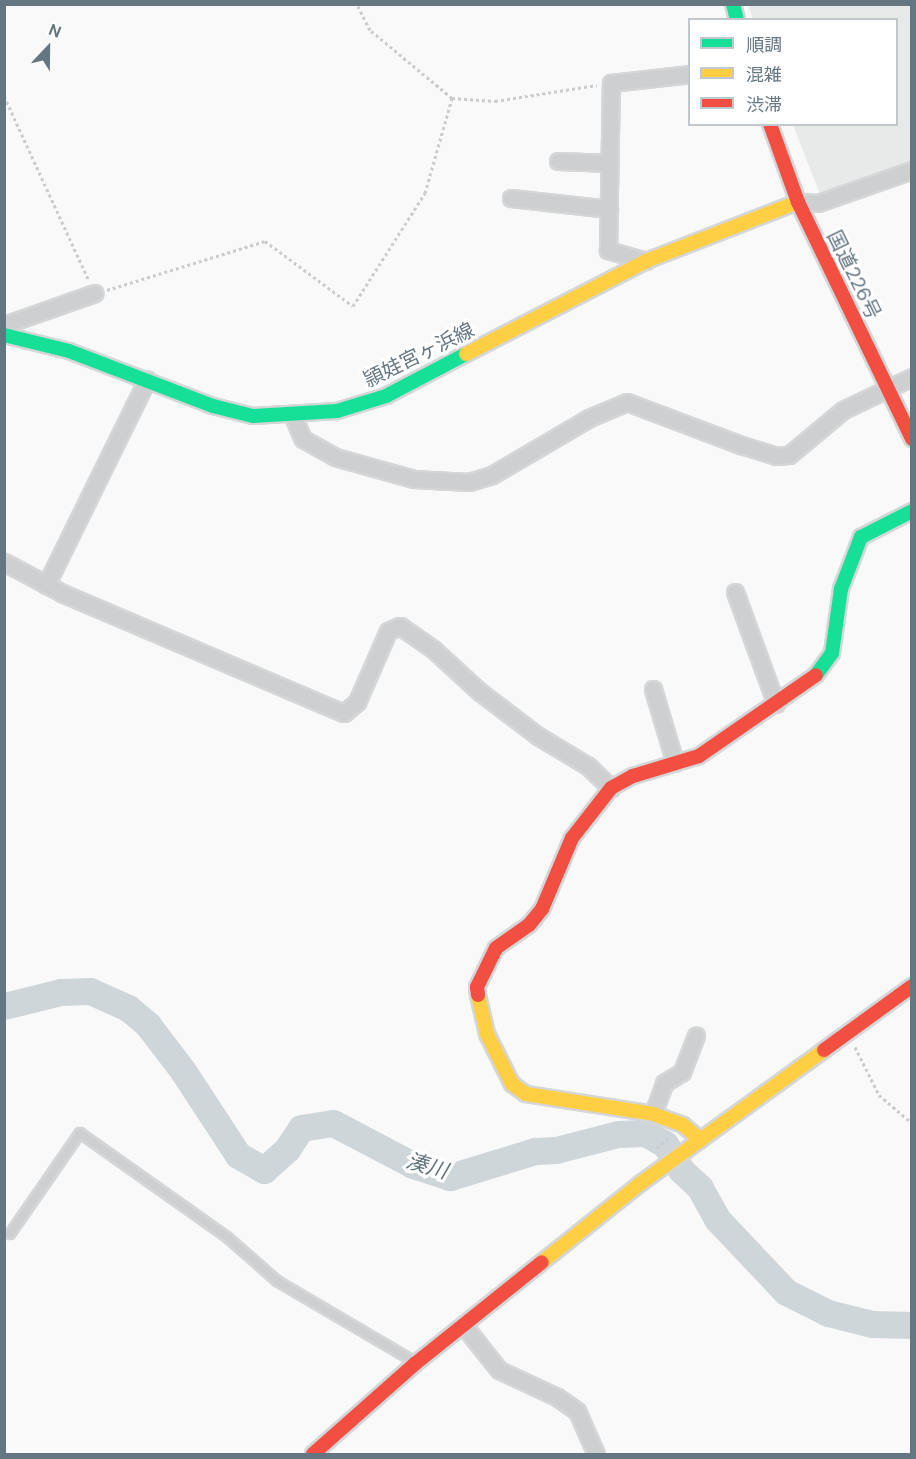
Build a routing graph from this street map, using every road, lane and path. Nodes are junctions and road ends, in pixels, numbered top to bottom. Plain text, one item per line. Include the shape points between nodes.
1 (357, 4) edge
2 (688, 74) edge
3 (611, 83) junction
4 (4, 96) edge
5 (452, 98) junction
6 (771, 126) edge
7 (558, 161) dead end
8 (610, 163) junction
9 (912, 170) edge
10 (511, 198) dead end
11 (798, 202) junction
12 (609, 209) junction
13 (646, 261) junction
14 (95, 293) junction
15 (4, 325) edge
16 (4, 335) edge
17 (912, 377) edge
18 (147, 380) junction
19 (887, 389) junction
20 (293, 416) junction
21 (912, 439) edge
22 (912, 511) edge
23 (4, 562) edge
24 (46, 585) junction
25 (735, 592) dead end
26 (653, 689) dead end
27 (776, 704) junction
28 (675, 764) junction
29 (611, 788) junction
30 (912, 986) edge
31 (847, 1032) junction
32 (696, 1035) dead end
33 (653, 1114) junction
34 (912, 1123) edge
35 (683, 1125) junction
36 (696, 1143) junction
37 (653, 1151) dead end
38 (10, 1234) dead end
39 (464, 1326) junction
40 (416, 1363) junction
41 (313, 1455) edge
42 (596, 1455) edge

1 - 5 path via 370,30
2 - 3 street
3 - 5 path via 495,101
3 - 8 street
4 - 14 path
5 - 14 path via 425,193 353,306 265,241
6 - 11 main road, 国道226号
7 - 8 street
8 - 12 street
9 - 11 street via 818,203
10 - 12 street
11 - 13 main road, 頴娃宮ヶ浜線
11 - 19 main road, 国道226号
12 - 13 street via 608,250
13 - 20 main road, 頴娃宮ヶ浜線 via 386,396 338,411
14 - 15 street
16 - 18 main road, 頴娃宮ヶ浜線 via 69,351
17 - 19 street
18 - 20 main road, 頴娃宮ヶ浜線 via 253,416
18 - 24 street
19 - 20 street via 843,410 789,455 776,456 627,402 589,418 492,475 469,482 414,479 335,457 303,439
19 - 21 main road, 国道226号
22 - 27 main road via 861,537 841,589 828,663
23 - 24 street
24 - 29 street via 344,713 357,702 388,631 400,626 433,648 480,692 538,736 588,766
25 - 27 street
26 - 28 street
27 - 28 main road via 699,756
28 - 29 main road
29 - 33 main road via 572,838 542,909 529,925 496,948 485,965 477,987 479,1014 512,1084 526,1094
30 - 31 main road
31 - 34 path via 879,1095
31 - 36 main road
32 - 33 street via 682,1072 664,1083
33 - 35 main road
35 - 36 main road
35 - 37 path
36 - 39 main road
38 - 40 lane via 80,1133 227,1237 277,1281
39 - 40 main road
39 - 42 street via 499,1370 557,1397 577,1411
40 - 41 main road

